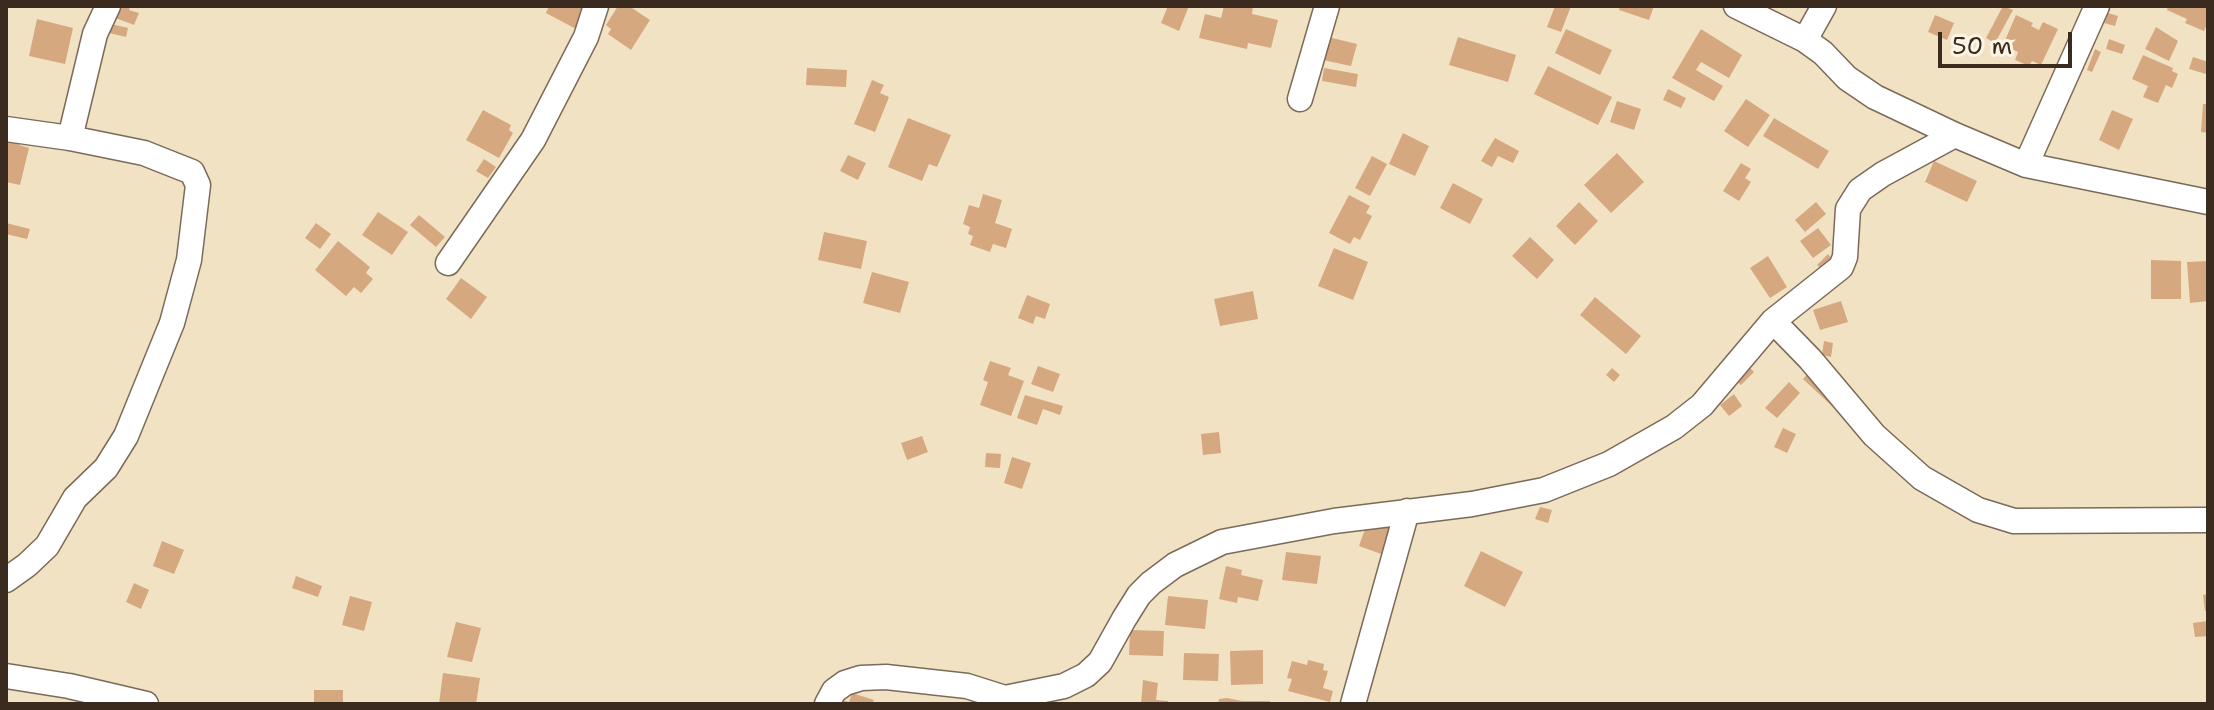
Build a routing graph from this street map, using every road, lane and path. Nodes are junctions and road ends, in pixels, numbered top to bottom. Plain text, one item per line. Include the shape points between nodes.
1 (108, 6) edge
2 (596, 6) edge
3 (1327, 6) edge
4 (1736, 6) edge
5 (1824, 6) edge
6 (2097, 6) edge
7 (1805, 40) junction
8 (1300, 99) dead end
9 (6, 129) edge
10 (1955, 135) junction
11 (70, 138) junction
12 (2026, 165) junction
13 (2208, 202) edge
14 (448, 263) dead end
15 (1773, 321) junction
16 (1407, 511) junction
17 (2208, 520) edge
18 (6, 580) edge
19 (6, 676) edge
20 (1004, 701) edge
21 (146, 704) edge
22 (827, 704) edge
23 (1353, 704) edge

1 - 11 street via 95,34
2 - 14 street via 586,37 533,140
3 - 8 street
4 - 7 street
5 - 7 street
6 - 12 street
7 - 10 street via 1875,97
9 - 11 street
10 - 12 street
10 - 15 street via 1860,190 1846,218 1841,267
11 - 18 street via 144,153 192,172 198,185 192,245 172,323 126,436 106,468 75,498 47,546
12 - 13 street
15 - 16 street via 1689,416 1609,464 1544,490
15 - 17 street via 1874,435 1922,478 1978,510 2014,521
16 - 20 street via 1238,537 1212,546 1175,565 1139,595 1100,662 1086,675
16 - 23 street
19 - 21 street
20 - 22 street via 967,686 886,677 845,683

